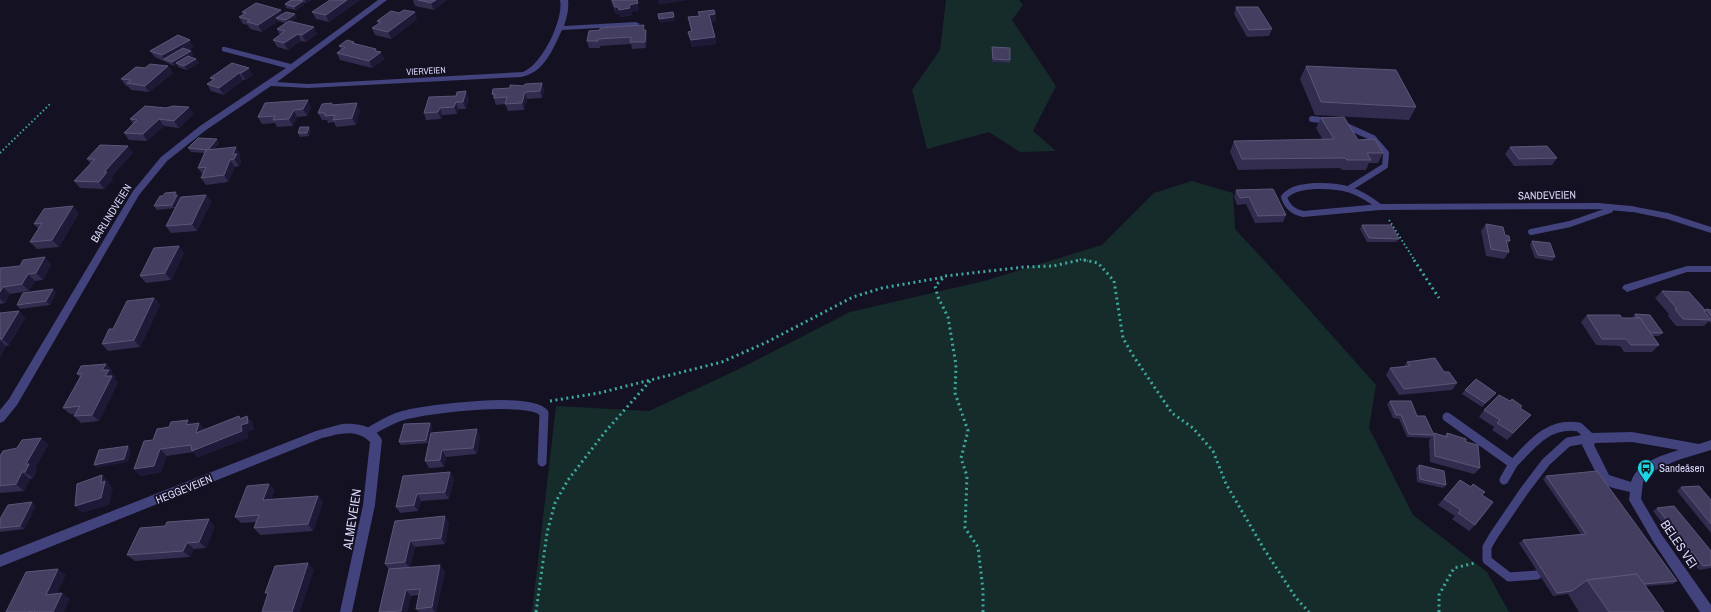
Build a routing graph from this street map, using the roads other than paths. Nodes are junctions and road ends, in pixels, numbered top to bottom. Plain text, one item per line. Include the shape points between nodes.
1 (384, 0) edge
2 (564, 0) edge
3 (636, 24) edge
4 (560, 28) junction
5 (225, 49) dead end
6 (292, 67) junction
7 (269, 84) junction
8 (1312, 119) dead end
9 (1350, 188) junction
10 (1380, 207) junction
11 (1630, 209) junction
12 (1711, 230) edge
13 (1531, 232) dead end
14 (1711, 269) edge
15 (1627, 288) dead end
16 (0, 418) edge
17 (1447, 418) dead end
18 (369, 432) junction
19 (1592, 438) junction
20 (1711, 445) edge
21 (1699, 449) junction
22 (542, 462) dead end
23 (1513, 464) junction
24 (1504, 480) dead end
25 (1636, 488) junction
26 (0, 561) edge
27 (1537, 575) dead end
28 (346, 612) edge
29 (1708, 612) edge

1 - 6 street, BARLINDVEIEN
2 - 4 street, VIERVEIEN via 565,11
3 - 4 street
4 - 7 street, VIERVEIEN via 534,71 527,74 308,86
5 - 6 street
6 - 7 street, BARLINDVEIEN
7 - 16 street, BARLINDVEIEN via 203,128 164,160 136,193 13,402
8 - 9 lane via 1335,122 1353,128 1378,142 1384,149 1387,159 1385,166
9 - 10 lane, SANDEVEIEN
9 - 10 lane, SANDEVEIEN via 1318,185 1300,188 1286,193 1285,203 1294,212 1303,214
10 - 11 lane, SANDEVEIEN via 1598,206
11 - 12 street, SANDEVEIEN via 1668,216
11 - 13 lane via 1607,210 1570,224
14 - 15 street via 1687,269
17 - 23 lane
18 - 22 lane via 378,425 402,415 429,409 527,405 541,409 544,413
18 - 26 street, HEGGEVEIEN via 350,427 320,434
18 - 28 street, ALMEVEIEN via 376,440 375,458 364,540
19 - 21 street via 1632,437
19 - 23 lane via 1580,427 1566,425 1550,428
19 - 25 street via 1588,445 1605,479
19 - 27 lane via 1576,440 1560,447 1542,468 1487,546 1487,560 1509,577
20 - 21 street
21 - 25 street via 1647,468 1637,480
23 - 24 lane
25 - 29 street, BELES VEI via 1635,500 1658,539

